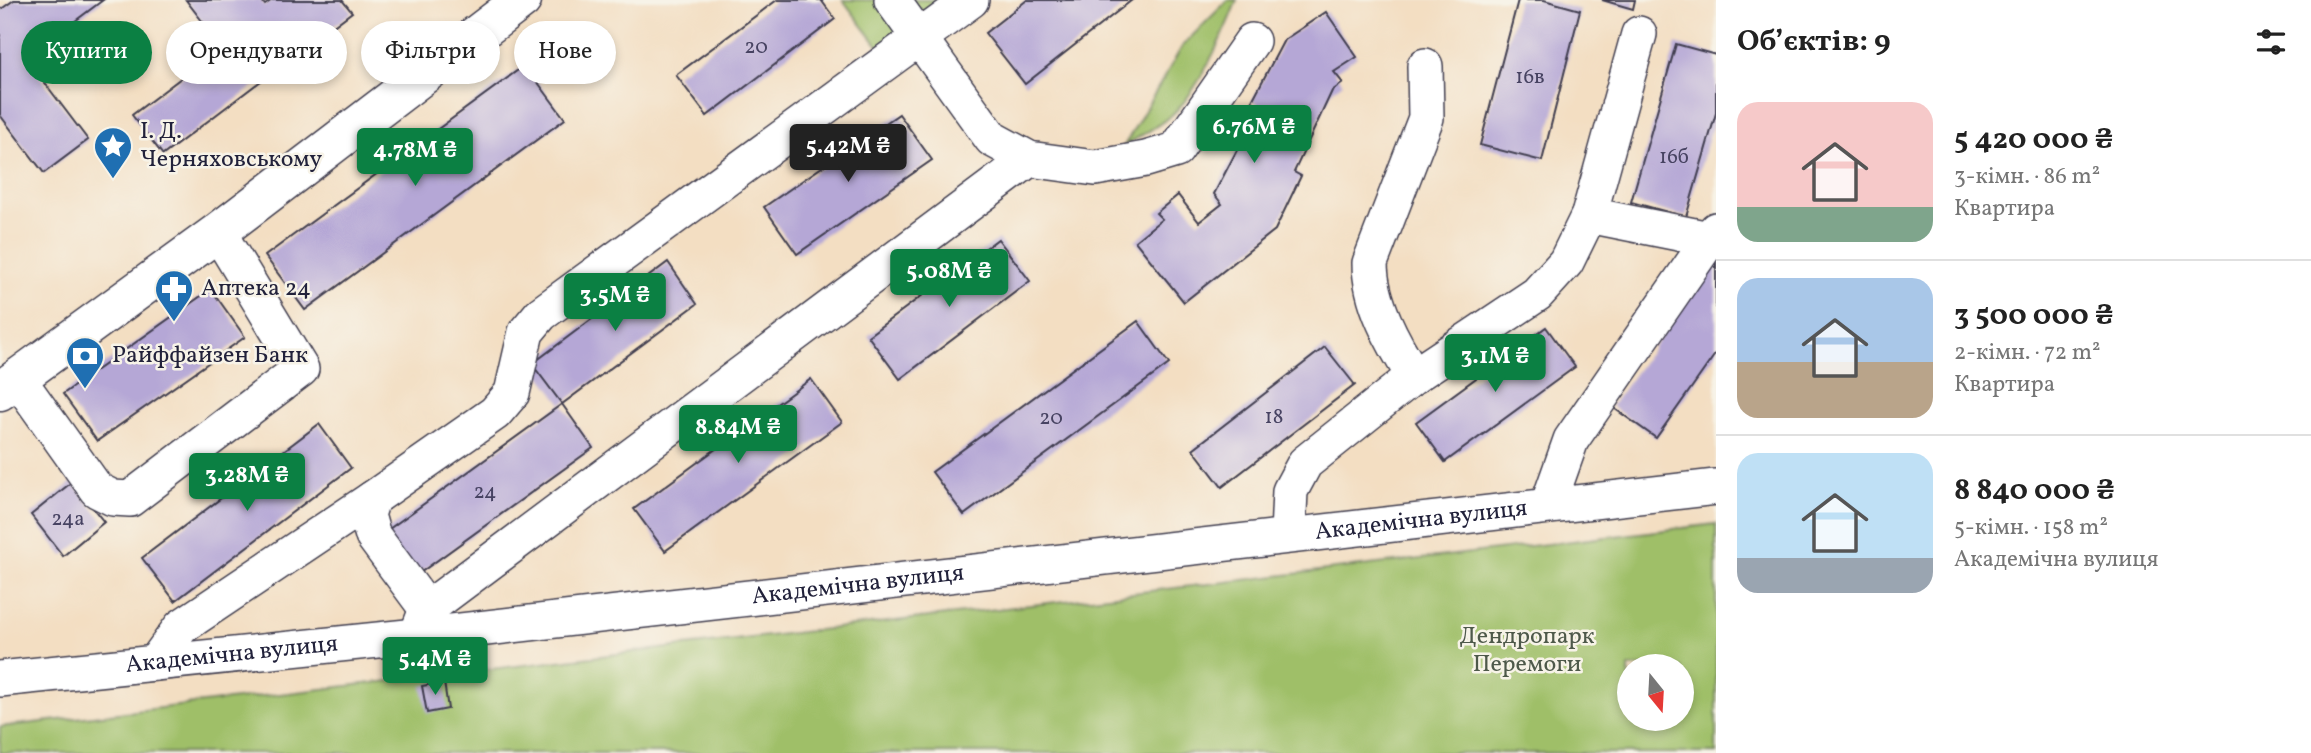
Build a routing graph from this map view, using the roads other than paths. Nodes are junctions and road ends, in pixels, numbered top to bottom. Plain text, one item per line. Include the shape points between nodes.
1 (522, 0) edge
2 (892, 0) edge
3 (971, 0) edge
4 (1639, 34) dead end
5 (918, 36) junction
6 (1252, 41) dead end
7 (1425, 66) dead end
8 (1029, 159) junction
9 (1589, 215) junction
10 (218, 232) junction
11 (1713, 234) edge
12 (1414, 376) junction
13 (9, 385) edge
14 (1716, 487) edge
15 (372, 499) junction
16 (1548, 505) junction
17 (1288, 535) junction
18 (422, 622) junction
19 (155, 663) junction
20 (0, 679) edge

1 - 10 main road
2 - 5 street
3 - 5 street
4 - 9 street
5 - 8 street via 992,139
5 - 15 street via 541,314 526,332 512,393 495,412
6 - 8 street via 1176,150 1096,168
7 - 12 street via 1426,118 1370,263 1370,282 1378,304 1397,350
8 - 18 street
9 - 11 street
9 - 12 street via 1566,262 1537,294
10 - 13 main road
10 - 13 street via 301,369 130,499 113,498 97,490
11 - 16 street via 1572,440
12 - 17 street via 1305,463 1290,491
14 - 16 street, Академічна вулиця
15 - 18 street via 367,515 373,536
15 - 19 street via 181,627
16 - 17 street, Академічна вулиця
17 - 18 street, Академічна вулиця
18 - 19 street, Академічна вулиця
19 - 20 street, Академічна вулиця

